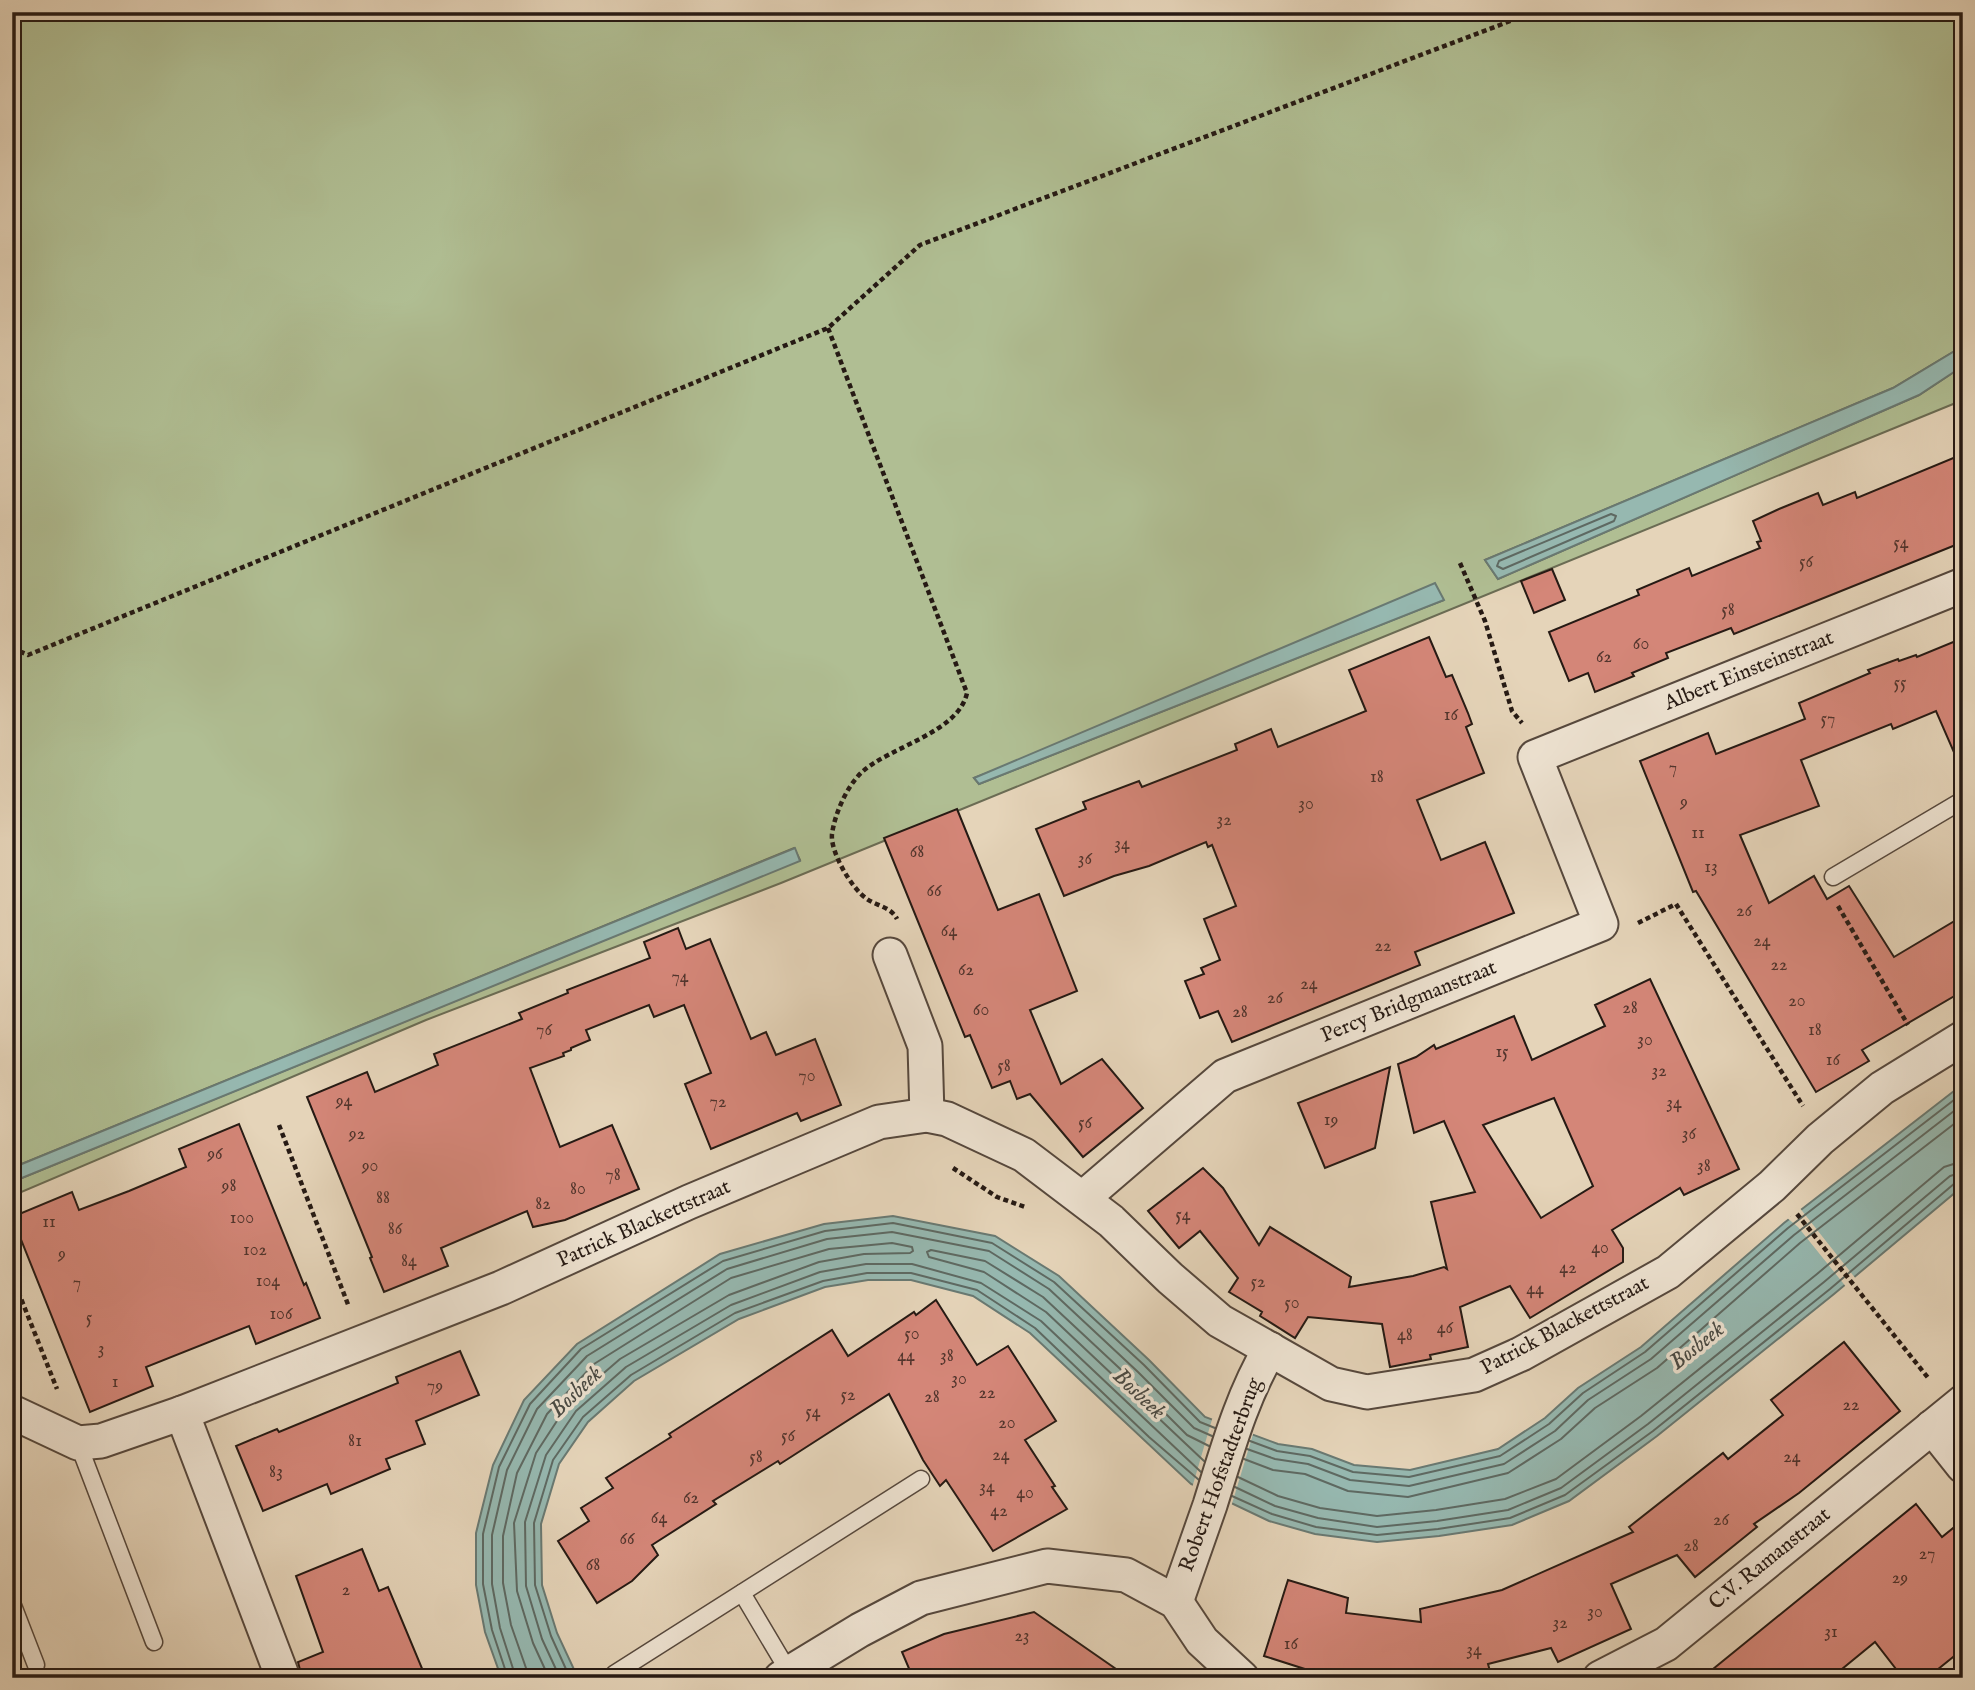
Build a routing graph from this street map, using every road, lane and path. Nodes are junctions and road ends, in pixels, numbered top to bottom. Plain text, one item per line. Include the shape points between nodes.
1 (1534, 12) edge
2 (828, 328) junction
3 (1460, 563) dead end
4 (1963, 585) edge
5 (12, 648) edge
6 (1542, 755) junction
7 (1963, 800) edge
8 (1833, 877) joint
9 (1601, 924) junction
10 (890, 955) joint
11 (1963, 1038) edge
12 (1928, 1059) junction
13 (927, 1115) junction
14 (279, 1125) dead end
15 (1820, 1139) junction
16 (1083, 1198) junction
17 (1795, 1212) dead end
18 (12, 1276) edge
19 (363, 1343) junction
20 (1270, 1349) junction
21 (12, 1412) edge
22 (183, 1413) junction
23 (1950, 1413) edge
24 (78, 1443) junction
25 (1963, 1466) edge
26 (921, 1479) dead end
27 (742, 1593) junction
28 (1176, 1602) junction
29 (12, 1603) edge
30 (154, 1642) dead end
31 (36, 1665) dead end
32 (614, 1674) dead end
33 (785, 1675) edge
34 (283, 1678) edge
35 (1242, 1678) edge
36 (1600, 1678) edge

1 - 2 path via 920,245
2 - 5 path via 28,655
2 - 10 path via 967,693 964,705 942,725 864,770 851,784 832,835 840,865 865,898 894,912 907,941
3 - 6 path via 1485,621 1512,711
4 - 6 street, Albert Einsteinstraat
6 - 9 street
7 - 8 lane
8 - 12 path via 1829,890
9 - 15 path via 1623,930 1676,904
9 - 16 street, Percy Bridgmanstraat via 1225,1076
10 - 13 street via 925,1046
11 - 12 street, Patrick Blackettstraat
12 - 15 street, Patrick Blackettstraat via 1882,1088
13 - 16 street, Patrick Blackettstraat via 947,1119 1024,1154
13 - 19 street, Patrick Blackettstraat via 878,1122 501,1288
14 - 19 path
15 - 20 street, Patrick Blackettstraat via 1772,1186 1668,1272 1521,1354 1474,1374 1367,1392 1331,1384
16 - 20 street, Patrick Blackettstraat via 1220,1321
17 - 23 path
18 - 24 path
19 - 22 street, Patrick Blackettstraat
20 - 28 street, Robert Hofstadterbrug via 1237,1419
21 - 24 street
22 - 24 street, Patrick Blackettstraat via 101,1441
22 - 34 street
23 - 25 street
23 - 36 street, C.V. Ramanstraat via 1666,1644
24 - 30 lane
26 - 27 lane
27 - 32 lane
27 - 33 lane
28 - 33 street via 1126,1575 1047,1566 920,1598
28 - 35 street via 1202,1642
29 - 31 lane

